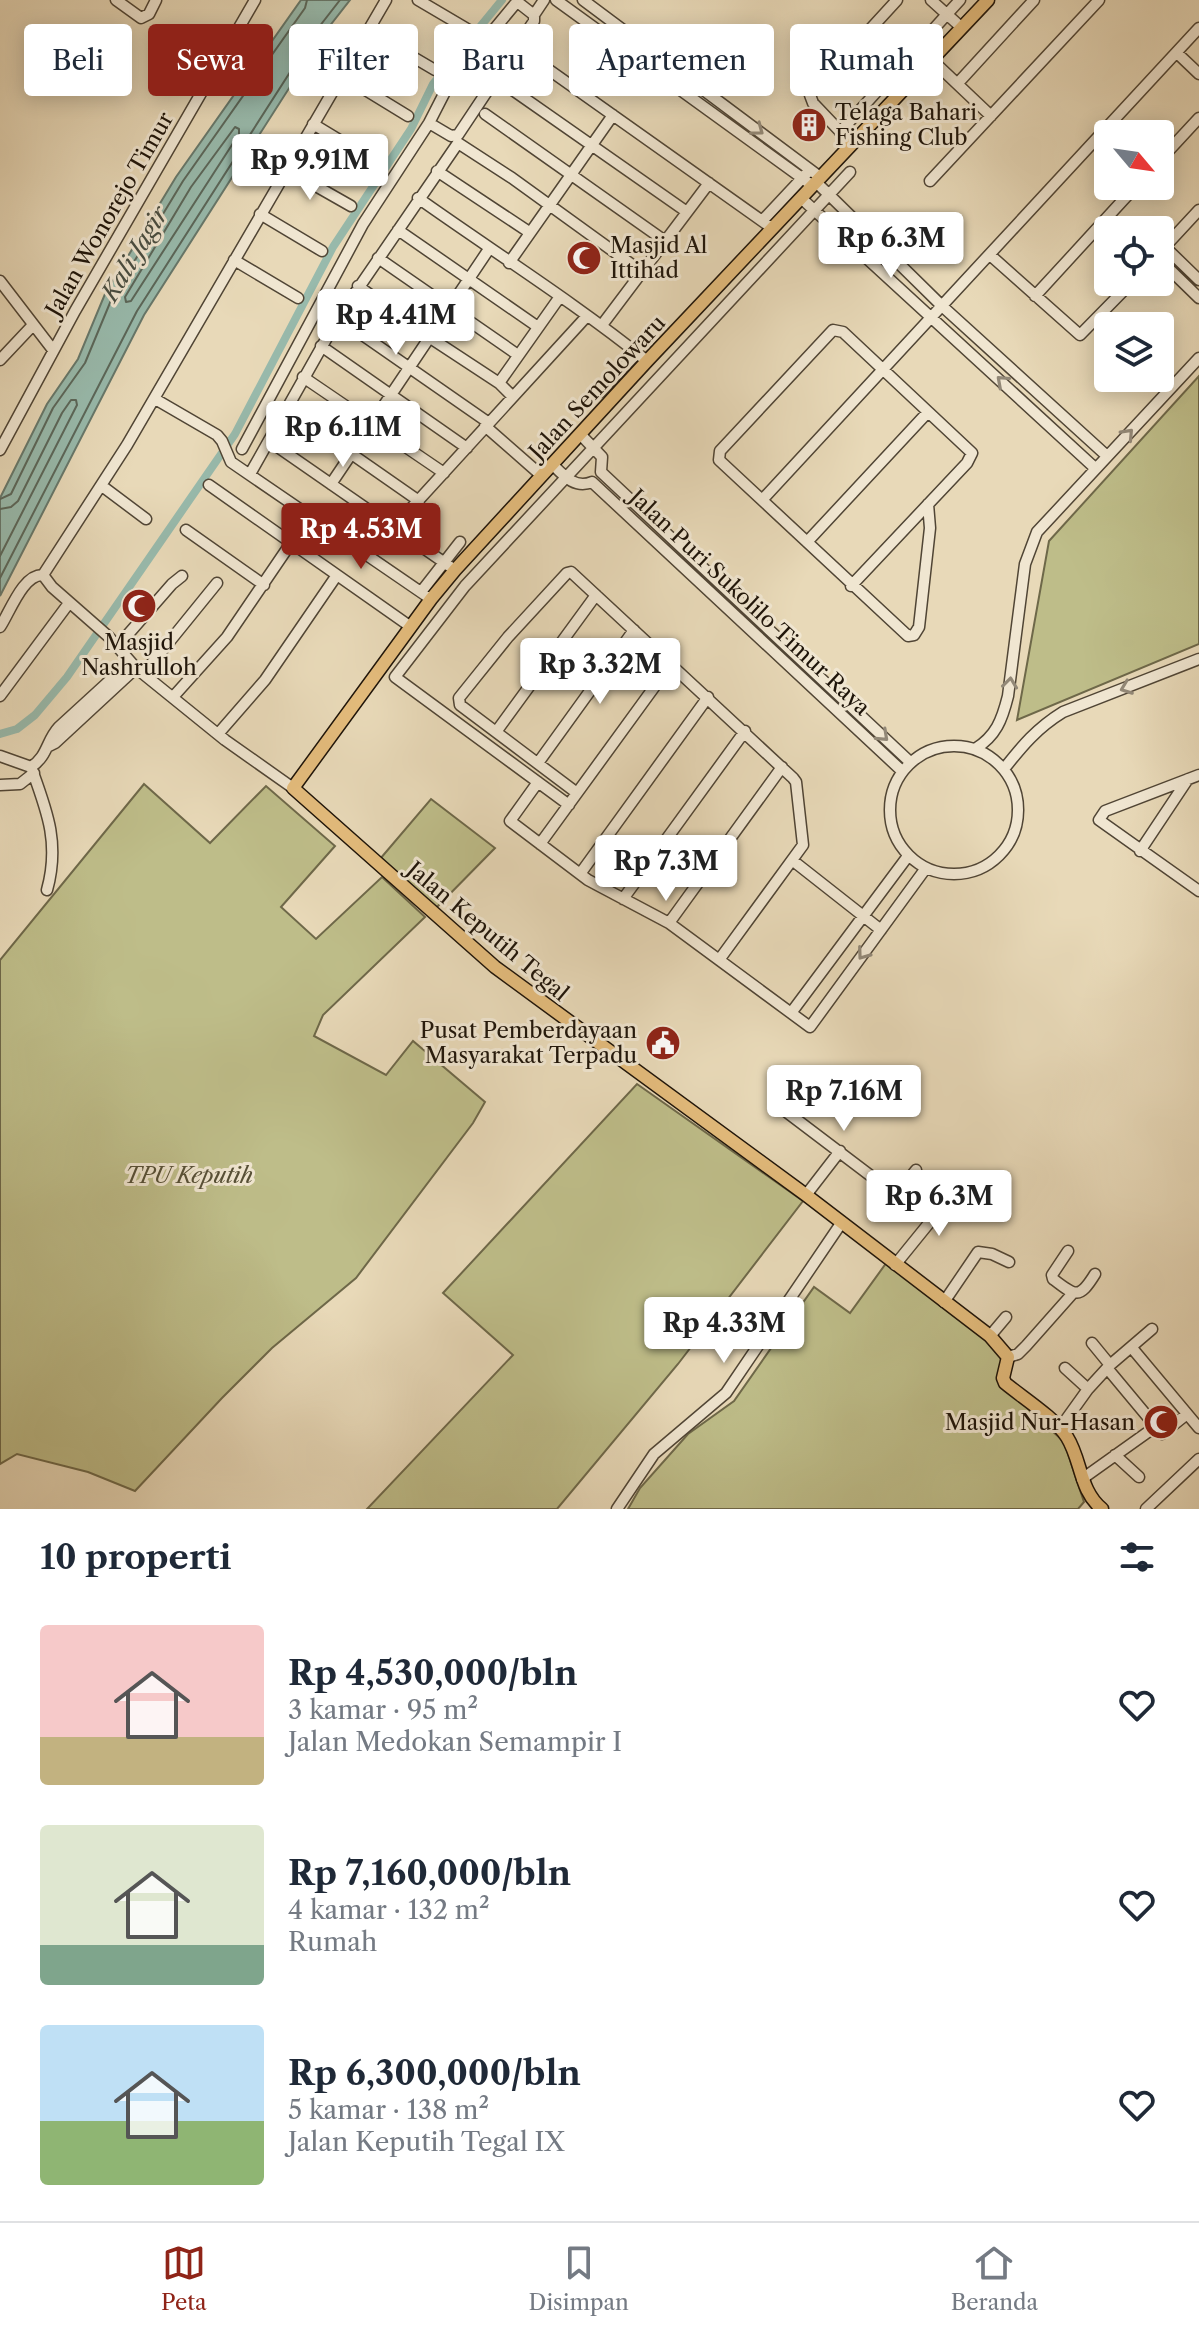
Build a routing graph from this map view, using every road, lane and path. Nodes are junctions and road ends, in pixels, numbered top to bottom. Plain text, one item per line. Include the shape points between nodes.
1 (116, 0) edge
2 (156, 0) edge
3 (255, 0) edge
4 (386, 0) edge
5 (418, 0) edge
6 (544, 0) edge
7 (556, 0) edge
8 (583, 0) edge
9 (897, 0) edge
10 (931, 0) edge
11 (960, 0) edge
12 (988, 0) edge
13 (1034, 0) edge
14 (1099, 0) edge
15 (947, 14) junction
16 (534, 16) junction
17 (371, 24) edge
18 (459, 24) edge
19 (499, 24) edge
20 (529, 24) edge
21 (590, 24) edge
22 (616, 24) edge
23 (962, 28) junction
24 (1199, 28) edge
25 (1177, 53) junction
26 (943, 55) edge
27 (943, 69) edge
28 (553, 73) edge
29 (1199, 74) edge
30 (958, 83) junction
31 (329, 96) edge
32 (375, 96) edge
33 (443, 96) edge
34 (485, 96) edge
35 (521, 96) edge
36 (690, 96) edge
37 (713, 96) edge
38 (903, 96) edge
39 (485, 114) dead end
40 (737, 114) junction
41 (613, 115) junction
42 (408, 116) dead end
43 (991, 116) junction
44 (1199, 118) edge
45 (429, 123) junction
46 (313, 124) junction
47 (730, 125) junction
48 (840, 132) junction
49 (459, 139) junction
50 (852, 144) junction
51 (1174, 145) edge
52 (591, 146) junction
53 (379, 164) dead end
54 (286, 169) junction
55 (437, 171) junction
56 (850, 172) dead end
57 (569, 174) junction
58 (930, 181) dead end
59 (709, 183) junction
60 (817, 183) junction
61 (418, 198) junction
62 (1123, 200) edge
63 (549, 204) junction
64 (808, 204) junction
65 (351, 206) dead end
66 (1199, 210) edge
67 (687, 212) junction
68 (260, 214) junction
69 (856, 223) junction
70 (767, 225) junction
71 (398, 230) junction
72 (529, 232) junction
73 (843, 236) junction
74 (1174, 237) edge
75 (665, 241) junction
76 (489, 249) junction
77 (322, 251) dead end
78 (990, 255) junction
79 (378, 258) junction
80 (234, 260) junction
81 (1174, 260) edge
82 (509, 263) junction
83 (642, 272) junction
84 (1174, 273) edge
85 (469, 280) junction
86 (1199, 280) edge
87 (358, 286) junction
88 (1, 287) edge
89 (1198, 295) edge
90 (1035, 296) junction
91 (1119, 296) edge
92 (298, 298) dead end
93 (559, 298) junction
94 (942, 306) junction
95 (449, 309) junction
96 (587, 316) junction
97 (932, 316) junction
98 (338, 318) junction
99 (33, 325) junction
100 (602, 325) junction
101 (538, 327) junction
102 (429, 337) junction
103 (321, 346) junction
104 (53, 350) junction
105 (518, 355) junction
106 (642, 357) junction
107 (1199, 358) edge
108 (0, 360) edge
109 (410, 367) junction
110 (883, 369) junction
111 (303, 377) junction
112 (499, 383) junction
113 (600, 392) dead end
114 (391, 395) junction
115 (512, 396) junction
116 (155, 399) junction
117 (287, 409) junction
118 (928, 412) junction
119 (1069, 423) junction
120 (370, 424) junction
121 (487, 425) junction
122 (4, 433) edge
123 (1060, 434) junction
124 (269, 441) junction
125 (587, 441) junction
126 (467, 448) junction
127 (242, 449) dead end
128 (0, 450) edge
129 (351, 454) junction
130 (1107, 456) junction
131 (1095, 468) junction
132 (559, 471) junction
133 (601, 472) junction
134 (444, 473) junction
135 (250, 474) junction
136 (542, 476) junction
137 (592, 482) junction
138 (331, 484) junction
139 (209, 485) dead end
140 (102, 486) junction
141 (762, 500) junction
142 (419, 501) junction
143 (928, 504) junction
144 (146, 519) dead end
145 (395, 526) junction
146 (186, 530) dead end
147 (460, 542) dead end
148 (807, 542) junction
149 (291, 543) junction
150 (444, 562) junction
151 (455, 570) junction
152 (43, 575) junction
153 (337, 575) junction
154 (182, 576) dead end
155 (217, 583) dead end
156 (264, 585) junction
157 (851, 586) junction
158 (426, 595) junction
159 (596, 595) junction
160 (69, 603) junction
161 (743, 606) junction
162 (734, 614) junction
163 (0, 627) edge
164 (411, 627) junction
165 (634, 630) junction
166 (117, 647) junction
167 (1199, 659) edge
168 (671, 664) junction
169 (137, 668) junction
170 (0, 696) edge
171 (173, 697) junction
172 (708, 697) junction
173 (745, 731) junction
174 (496, 732) junction
175 (218, 734) junction
176 (975, 749) junction
177 (0, 756) edge
178 (910, 762) junction
179 (538, 763) junction
180 (782, 767) junction
181 (1004, 769) junction
182 (32, 770) junction
183 (902, 771) junction
184 (1199, 775) edge
185 (1188, 779) junction
186 (538, 782) junction
187 (0, 785) edge
188 (293, 788) junction
189 (577, 793) junction
190 (569, 805) junction
191 (540, 844) junction
192 (1140, 851) junction
193 (908, 856) junction
194 (792, 860) junction
195 (926, 868) junction
196 (580, 874) junction
197 (1198, 887) edge
198 (47, 890) dead end
199 (623, 899) junction
200 (863, 917) junction
201 (669, 923) junction
202 (881, 930) junction
203 (719, 960) junction
204 (791, 1013) junction
205 (776, 1104) dead end
206 (840, 1151) junction
207 (916, 1170) dead end
208 (806, 1195) junction
209 (896, 1195) junction
210 (951, 1196) dead end
211 (912, 1208) dead end
212 (842, 1222) junction
213 (1068, 1251) dead end
214 (1009, 1262) dead end
215 (895, 1265) junction
216 (1095, 1274) dead end
217 (1073, 1293) junction
218 (944, 1302) junction
219 (1006, 1317) dead end
220 (1152, 1329) dead end
221 (990, 1336) junction
222 (1092, 1343) dead end
223 (1132, 1348) junction
224 (1008, 1357) junction
225 (1065, 1368) dead end
226 (1107, 1369) junction
227 (1088, 1389) junction
228 (1187, 1414) junction
229 (1155, 1427) junction
230 (1060, 1428) junction
231 (1199, 1428) edge
232 (1115, 1455) junction
233 (1199, 1459) edge
234 (1139, 1477) dead end
235 (1082, 1479) junction
236 (1094, 1507) edge
237 (617, 1509) edge
238 (1146, 1509) edge

1 - 2 street via 141,18
3 - 104 street, Jalan Wonorejo Timur
4 - 17 street
5 - 18 street
6 - 16 street
7 - 21 street
8 - 22 street
9 - 48 street via 810,95
10 - 15 street
11 - 15 street
12 - 23 main road, Jalan Semolowaru
13 - 30 street
14 - 43 street
15 - 23 street
15 - 48 street
16 - 19 street via 515,4
16 - 20 street
23 - 26 main road, Jalan Semolowaru
24 - 25 street
25 - 29 street
25 - 78 street
27 - 30 street
28 - 41 street
30 - 43 street
31 - 46 street
32 - 42 street
33 - 45 street
34 - 49 street
35 - 52 street
36 - 47 street
37 - 40 street
38 - 50 main road, Jalan Semolowaru
39 - 57 street
40 - 47 street
40 -> 60 street
41 - 52 street
41 - 59 street
43 - 58 street
44 - 51 street
45 - 49 street
45 - 127 street via 363,224
46 - 53 street
46 - 54 street
47 - 60 street
48 - 50 street
49 - 55 street
49 - 63 street
50 - 60 main road, Jalan Semolowaru
52 - 57 street
52 - 67 street
54 - 65 street
54 - 68 street
55 - 61 street
55 - 72 street
56 - 60 street
57 - 63 street
57 - 75 street
59 - 67 street
59 - 70 street
60 - 64 main road, Jalan Semolowaru
60 - 64 street
60 - 69 street
60 - 70 street
61 - 71 street
61 - 76 street
62 - 90 street
63 - 72 street
63 - 83 street
64 - 70 main road, Jalan Semolowaru
64 - 73 street
64 - 125 street
66 - 74 street
67 - 75 street
68 - 77 street
68 - 80 street
69 - 73 street
69 - 94 street
70 - 106 main road, Jalan Semolowaru
71 - 79 street
71 - 85 street
72 - 82 street
73 - 97 street
75 - 83 street
76 - 82 street
76 - 85 street
78 - 90 street
78 - 94 street
79 - 87 street
79 - 95 street
80 - 92 street
80 - 116 street
81 - 86 street
82 - 93 street
83 - 100 street
84 - 89 street
85 - 95 street
85 - 101 street
87 - 98 street
87 - 102 street
88 - 99 street
90 - 91 street via 1081,335
93 - 96 street
93 - 101 street
94 - 97 street
94 - 119 street
95 - 102 street
95 - 105 street
96 - 100 street
96 - 115 street
97 - 110 street
123 -> 97 street
98 - 103 street
98 - 109 street
99 - 104 street
99 - 108 street
100 - 106 street
101 - 105 street
102 - 109 street
102 - 112 street
103 - 111 street
103 - 114 street
104 - 122 street, Jalan Wonorejo Timur
105 - 112 street
106 - 113 street
106 - 125 main road, Jalan Semolowaru
130 -> 107 street
109 - 114 street
109 - 121 street
110 - 118 street
110 - 141 street
110 - 141 street via 843,332 833,330 720,451 719,460
111 - 117 street
111 - 120 street
112 - 115 street
114 - 120 street
114 - 126 street
115 - 121 street
116 - 135 street via 217,435 228,459
116 - 140 street
117 - 124 street
117 - 129 street
118 - 143 street via 972,454
118 - 148 street
119 - 123 street
119 - 130 street
120 - 129 street
120 - 134 street
121 - 126 street
121 - 136 street
122 - 128 street, Jalan Wonorejo Timur
123 - 131 street
124 - 135 street
124 - 138 street
125 - 132 main road, Jalan Semolowaru
125 - 133 street, Jalan Puri Sukolilo Timur Raya via 602,457
126 - 134 street
129 - 138 street
129 - 142 street
130 - 131 street
176 -> 131 street via 996,732 1004,715 1032,542
132 - 136 main road, Jalan Semolowaru
132 - 137 street via 575,484
132 - 186 street via 395,677
133 - 137 street
133 - 161 street, Jalan Puri Sukolilo Timur Raya
134 - 142 street
135 - 158 street
136 - 151 main road, Jalan Semolowaru
137 - 162 street, Jalan Puri Sukolilo Timur Raya
138 - 145 street
139 - 149 street
140 - 144 street
140 - 152 street
141 - 148 street
142 - 145 street
143 - 157 street
143 - 157 street via 930,528 914,635 906,635
145 - 150 street
146 - 156 street
147 - 150 street
148 - 157 street
149 - 153 street
149 - 156 street
150 - 151 street
150 - 158 street
151 - 158 main road, Jalan Semolowaru
152 - 160 street
152 - 163 street via 28,580
153 - 164 street
153 - 175 street via 265,680
154 - 166 street
155 - 169 street
156 - 171 street via 227,637
158 - 164 main road, Jalan Semolowaru
159 - 165 street
159 - 174 street
159 - 174 street via 567,573 459,698 460,705
160 - 166 street
160 - 170 street
161 - 162 street
161 -> 178 street, Jalan Puri Sukolilo Timur Raya
162 - 183 street, Jalan Puri Sukolilo Timur Raya
164 - 188 main road, Jalan Semolowaru
165 - 168 street
165 - 179 street
166 - 169 street
167 -> 181 street via 1063,712 1025,741
168 - 172 street
168 - 189 street
169 - 171 street
169 - 182 street via 47,747
171 - 175 street
172 - 173 street
172 - 196 street
173 - 180 street
173 - 199 street
174 - 179 street
175 - 188 street
176 - 178 street via 941,747
176 - 181 street
177 - 182 street
178 - 183 street
179 - 189 street
180 - 194 street via 796,782 803,845
180 - 201 street
181 - 195 street via 1018,810 1004,850 968,873
182 - 187 street via 20,784
182 - 198 street via 52,833
183 - 193 street via 892,792 890,815 895,837
184 - 185 street
185 - 192 street
185 - 192 street via 1105,811 1099,818
186 - 190 street
186 - 191 street via 510,821
188 - 208 main road, Jalan Keputih Tegal via 495,967
189 - 190 street
190 - 191 street
191 - 196 street
192 - 197 street
193 - 195 street
193 - 200 street
194 - 200 street
194 - 203 street
195 - 202 street
196 - 199 street
199 - 201 street
200 - 202 street
200 - 204 street
201 - 203 street
202 -> 204 street via 810,1027
203 - 204 street
205 - 206 street
206 - 208 street
206 - 209 street
207 - 209 street
208 - 212 main road, Jalan Keputih Tegal
209 - 211 street
210 - 215 street
212 - 215 main road, Jalan Keputih Tegal
212 - 237 street via 726,1393 654,1454
213 - 217 street via 1052,1277
214 - 218 street via 978,1252
215 - 218 main road, Jalan Keputih Tegal
216 - 217 street via 1085,1290
217 - 224 street via 1018,1354
218 - 221 main road, Jalan Keputih Tegal
219 - 221 street
220 - 223 street
221 - 224 main road, Jalan Keputih Tegal
222 - 226 street
223 - 226 street
223 - 228 street
224 - 230 main road, Jalan Keputih Tegal via 1005,1383
225 - 227 street
226 - 227 street
226 - 229 street
227 - 230 street
228 - 229 street via 1164,1434
228 - 231 street
229 - 232 street
230 - 235 main road, Jalan Keputih Tegal
232 - 234 street
232 - 235 street
233 - 238 street
235 - 236 main road, Jalan Keputih Tegal

